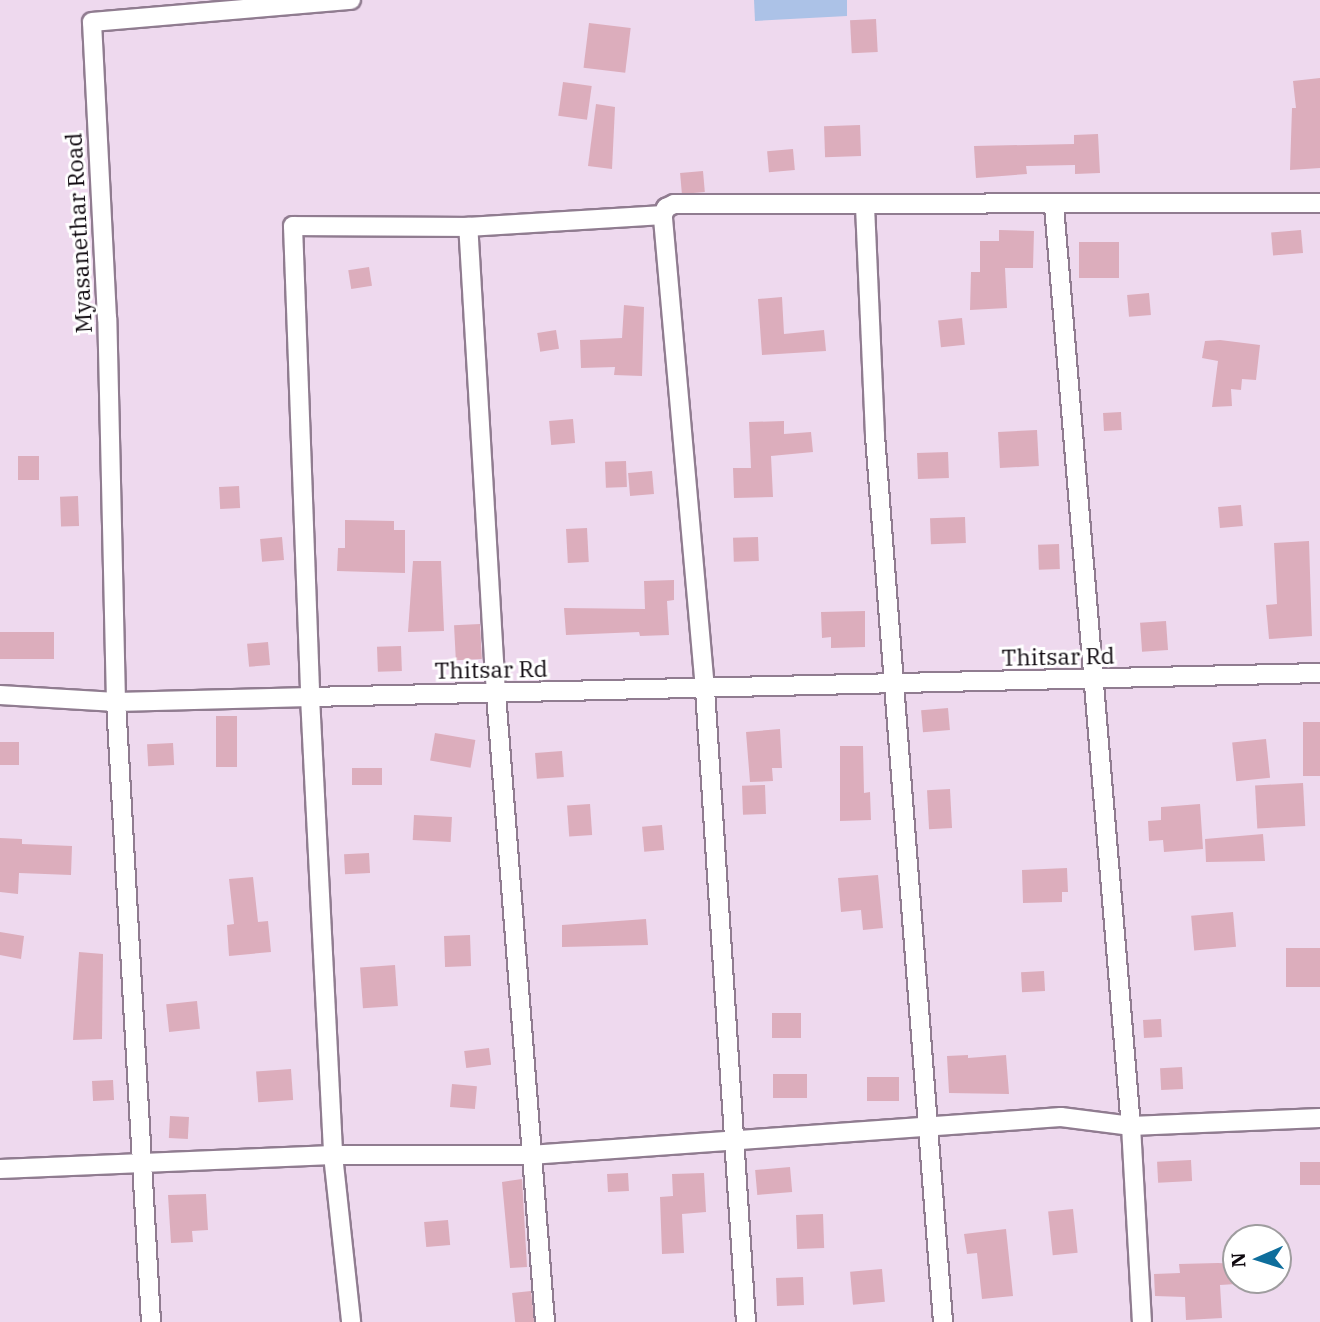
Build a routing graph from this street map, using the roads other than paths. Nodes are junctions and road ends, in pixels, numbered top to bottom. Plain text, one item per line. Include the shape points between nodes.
1 (351, 0) edge
2 (1320, 203) edge
3 (865, 206) junction
4 (1054, 206) junction
5 (663, 215) junction
6 (468, 227) junction
7 (1320, 673) edge
8 (1091, 680) junction
9 (896, 684) junction
10 (705, 688) junction
11 (496, 694) junction
12 (0, 695) edge
13 (310, 697) junction
14 (116, 702) junction
15 (1320, 1118) edge
16 (928, 1124) junction
17 (1131, 1126) junction
18 (734, 1138) junction
19 (333, 1155) junction
20 (530, 1155) junction
21 (143, 1163) junction
22 (0, 1169) edge
23 (151, 1322) edge
24 (351, 1322) edge
25 (545, 1322) edge
26 (746, 1322) edge
27 (943, 1322) edge
28 (1142, 1322) edge

1 - 14 street, Myasanethar Road via 92,22 107,318
2 - 4 street
3 - 4 street
3 - 5 street via 674,204
3 - 9 street via 875,436
4 - 8 street
5 - 6 street
5 - 10 street
6 - 11 street
6 - 13 street via 293,226
7 - 8 street, Thitsar Rd
8 - 9 street, Thitsar Rd
8 - 17 street
9 - 10 street, Thitsar Rd
9 - 16 street
10 - 11 street, Thitsar Rd
10 - 18 street
11 - 13 street, Thitsar Rd
11 - 20 street
12 - 14 street, Thitsar Rd
13 - 14 street, Thitsar Rd
13 - 19 street
14 - 21 street
15 - 17 street
16 - 17 street via 1061,1117
16 - 18 street
16 - 27 street
17 - 28 street
18 - 20 street
18 - 26 street
19 - 20 street
19 - 21 street
19 - 24 street
20 - 25 street
21 - 22 street
21 - 23 street

